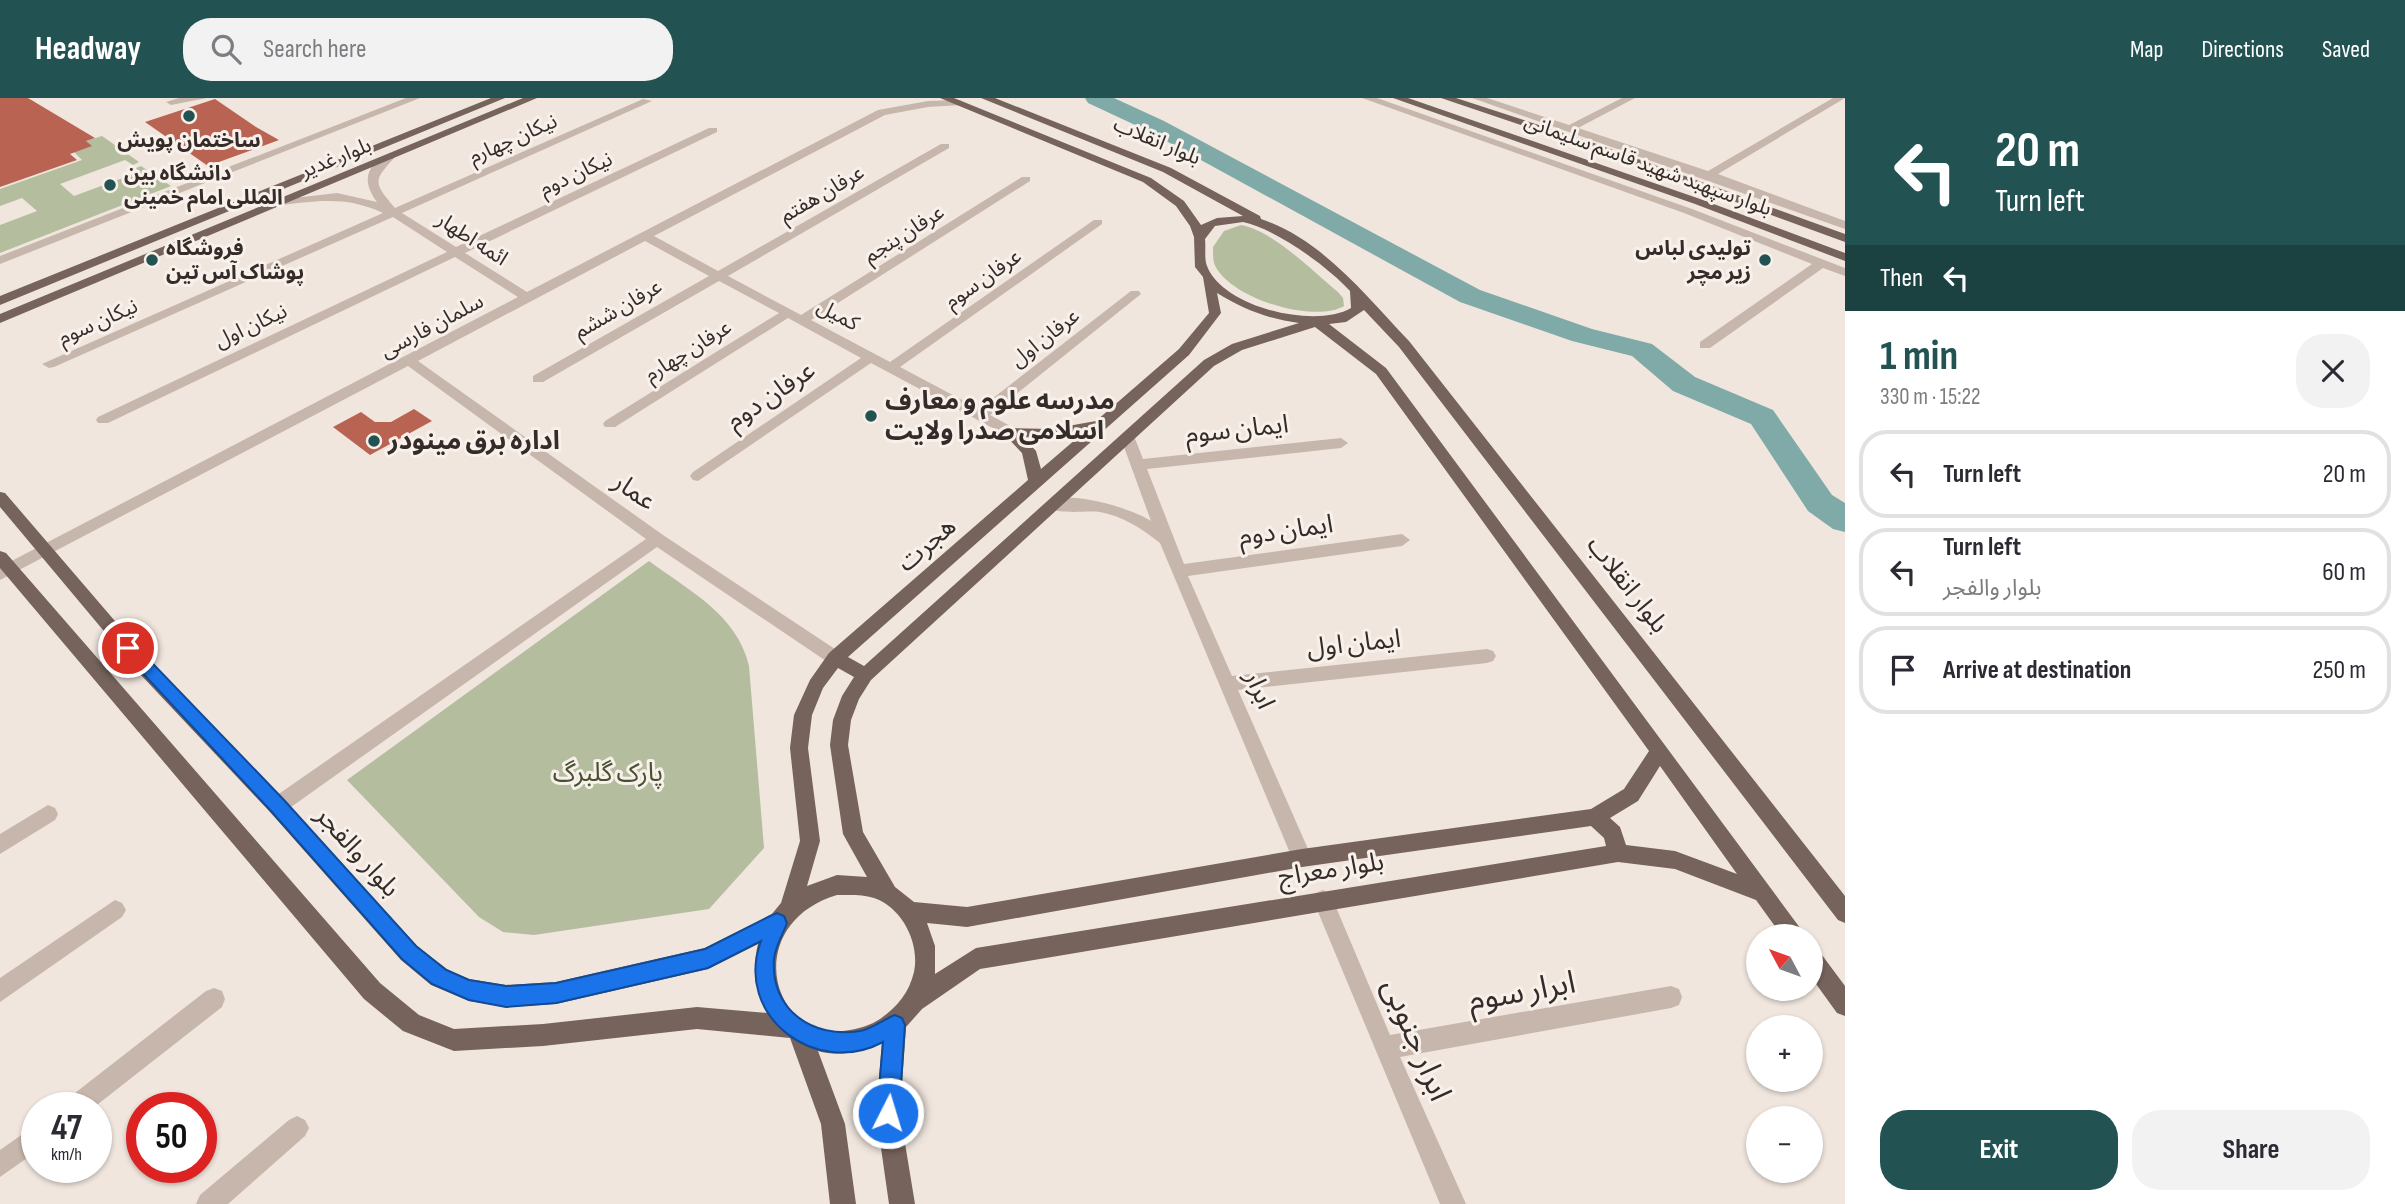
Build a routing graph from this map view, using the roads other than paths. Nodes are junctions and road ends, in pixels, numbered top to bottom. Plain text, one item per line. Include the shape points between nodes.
1 (202, 98) edge
2 (415, 98) edge
3 (500, 98) edge
4 (533, 98) edge
5 (893, 98) edge
6 (945, 98) edge
7 (986, 98) edge
8 (1367, 98) edge
9 (1398, 98) edge
10 (1446, 98) edge
11 (1477, 98) edge
12 (1630, 98) edge
13 (1840, 98) edge
14 (172, 100) edge
15 (647, 101) dead end
16 (958, 103) junction
17 (882, 112) junction
18 (1572, 128) junction
19 (713, 130) dead end
20 (1552, 133) junction
21 (1587, 144) junction
22 (1536, 145) junction
23 (945, 146) dead end
24 (390, 157) junction
25 (1573, 158) junction
26 (1709, 175) junction
27 (1026, 180) dead end
28 (281, 202) junction
29 (394, 213) junction
30 (1098, 222) dead end
31 (1265, 223) junction
32 (1845, 225) edge
33 (646, 237) junction
34 (1200, 237) junction
35 (1845, 238) edge
36 (456, 252) junction
37 (1845, 257) edge
38 (0, 260) edge
39 (1821, 263) junction
40 (1845, 272) edge
41 (718, 276) junction
42 (1208, 278) junction
43 (1135, 294) dead end
44 (1359, 297) junction
45 (529, 299) junction
46 (0, 301) edge
47 (789, 313) junction
48 (0, 318) edge
49 (803, 320) junction
50 (1316, 323) junction
51 (1705, 345) dead end
52 (871, 357) junction
53 (408, 362) junction
54 (49, 364) dead end
55 (891, 368) junction
56 (538, 379) dead end
57 (981, 415) junction
58 (103, 420) dead end
59 (610, 424) dead end
60 (1101, 425) junction
61 (1009, 431) junction
62 (1127, 436) junction
63 (1341, 443) dead end
64 (1138, 465) junction
65 (698, 476) dead end
66 (1036, 482) junction
67 (0, 497) edge
68 (1054, 505) junction
69 (657, 539) junction
70 (1402, 540) dead end
71 (1168, 542) junction
72 (47, 551) junction
73 (3, 566) edge
74 (1178, 571) junction
75 (1487, 656) dead end
76 (835, 658) junction
77 (865, 675) junction
78 (1228, 684) junction
79 (1659, 751) junction
80 (277, 806) junction
81 (48, 814) dead end
82 (1594, 817) junction
83 (0, 845) edge
84 (1618, 853) junction
85 (1302, 859) junction
86 (887, 893) junction
87 (1763, 893) junction
88 (1323, 900) junction
89 (115, 910) dead end
90 (910, 912) junction
91 (1845, 913) edge
92 (784, 915) junction
93 (1786, 924) edge
94 (1824, 976) edge
95 (0, 991) edge
96 (1671, 997) dead end
97 (214, 999) dead end
98 (916, 1000) junction
99 (1845, 1005) edge
100 (895, 1025) junction
101 (796, 1030) junction
102 (1384, 1048) junction
103 (95, 1092) edge
104 (297, 1128) dead end
105 (21, 1149) edge
106 (0, 1165) edge
107 (209, 1204) edge
108 (843, 1204) edge
109 (902, 1204) edge
110 (1454, 1204) edge

1 - 14 street
2 - 38 street
3 - 46 main road, بلوار غدیر
4 - 24 main road, بلوار غدیر
5 - 17 street, سلمان فارسی
6 - 16 main road, بلوار انقلاب
7 - 31 main road, بلوار انقلاب via 1167,170
8 - 39 street
9 - 22 main road, بلوار سپهبد شهید قاسم سلیمانی
10 - 20 main road, بلوار سپهبد شهید قاسم سلیمانی
11 - 18 street
12 - 18 street
13 - 26 street
15 - 29 street, نیکان چهارم
16 - 17 street, سلمان فارسی
16 - 34 main road, بلوار انقلاب via 1147,180 1177,199 1193,217
17 - 33 street, سلمان فارسی
18 - 26 street
19 - 36 street, نیکان دوم
20 - 21 main road, بلوار سپهبد شهید قاسم سلیمانی
20 - 22 main road via 1551,141
21 - 25 main road via 1570,148
21 - 35 main road, بلوار سپهبد شهید قاسم سلیمانی
22 - 25 main road, بلوار سپهبد شهید قاسم سلیمانی
23 - 41 street, عرفان هفتم
24 - 28 main road, بلوار غدیر
24 - 29 street, ائمه اطهار via 370,181
25 - 37 main road, بلوار سپهبد شهید قاسم سلیمانی
26 - 32 street
27 - 49 street, عرفان پنجم
28 - 29 street, ائمه اطهار via 337,195
28 - 48 main road, بلوار غدیر
29 - 36 street, ائمه اطهار
29 - 54 street, نیکان سوم
30 - 55 street, عرفان سوم
31 - 34 main road via 1222,220 1206,227
31 - 44 main road, بلوار انقلاب via 1316,257
33 - 41 street, کمیل
33 - 45 street, سلمان فارسی
34 - 42 main road, هجرت via 1196,250
36 - 45 street, ائمه اطهار
36 - 58 street, نیکان اول
39 - 40 street
39 - 51 street
41 - 47 street, کمیل
41 - 56 street, عرفان ششم
42 - 50 main road via 1243,304
42 - 60 main road, هجرت via 1215,313 1203,331
43 - 57 street, عرفان اول
44 - 50 main road, هجرت via 1351,315
44 - 91 main road, بلوار انقلاب via 1404,344
45 - 53 street, سلمان فارسی
47 - 49 street, کمیل
47 - 59 street, عرفان چهارم
49 - 52 street, کمیل
50 - 62 main road, هجرت via 1237,346 1209,363
50 - 79 main road via 1381,371
52 - 55 street, کمیل
52 - 65 street, عرفان دوم
53 - 69 street, عمار
53 - 72 street, سلمان فارسی
55 - 57 street, کمیل
57 - 61 street, کمیل
60 - 61 main road via 1051,433
60 - 66 main road, هجرت
61 - 66 main road via 1029,452
62 - 64 street, ابرار
62 - 68 main road, هجرت
63 - 64 street, ایمان سوم
64 - 71 street, ابرار
66 - 76 main road, هجرت
67 - 72 main road, بلوار والفجر
68 - 71 street via 1086,503 1117,510 1146,523
68 - 77 main road, هجرت
69 - 76 street, عمار
69 - 80 street
70 - 74 street, ایمان دوم
71 - 74 street, ابرار
72 - 73 street, سلمان فارسی
72 - 80 main road, بلوار والفجر via 145,668
73 - 101 main road via 372,991 411,1023 454,1040 697,1018
74 - 78 street, ابرار
75 - 78 street, ایمان اول
76 - 77 main road
76 - 92 main road, هجرت via 803,715 799,748 810,841
77 - 86 main road, هجرت via 842,720 839,745 853,834
78 - 85 street, ابرار
79 - 82 main road, بلوار معراج via 1631,795
79 - 87 main road
80 - 92 main road, بلوار والفجر via 409,953 439,977 469,990 506,996 556,993 708,958
81 - 83 street
82 - 84 main road via 1613,834
82 - 85 main road, بلوار معراج
84 - 87 main road, بلوار معراج via 1675,860
84 - 88 main road, بلوار معراج
85 - 90 main road, بلوار معراج via 967,917
86 - 90 main road
86 - 92 main road via 863,885 837,885 812,892
87 - 93 main road
88 - 98 main road, بلوار معراج via 976,959
88 - 102 street, ابرار جنوبی
89 - 95 street
90 - 98 main road via 924,939 927,969
92 - 101 main road via 764,958 768,996
94 - 99 main road
96 - 102 street, ابرار سوم
97 - 103 street
98 - 100 main road
100 - 101 main road via 865,1041 831,1044
100 - 109 main road via 888,1113
101 - 108 main road via 833,1124
102 - 110 street, ابرار جنوبی
104 - 107 street
105 - 106 street

